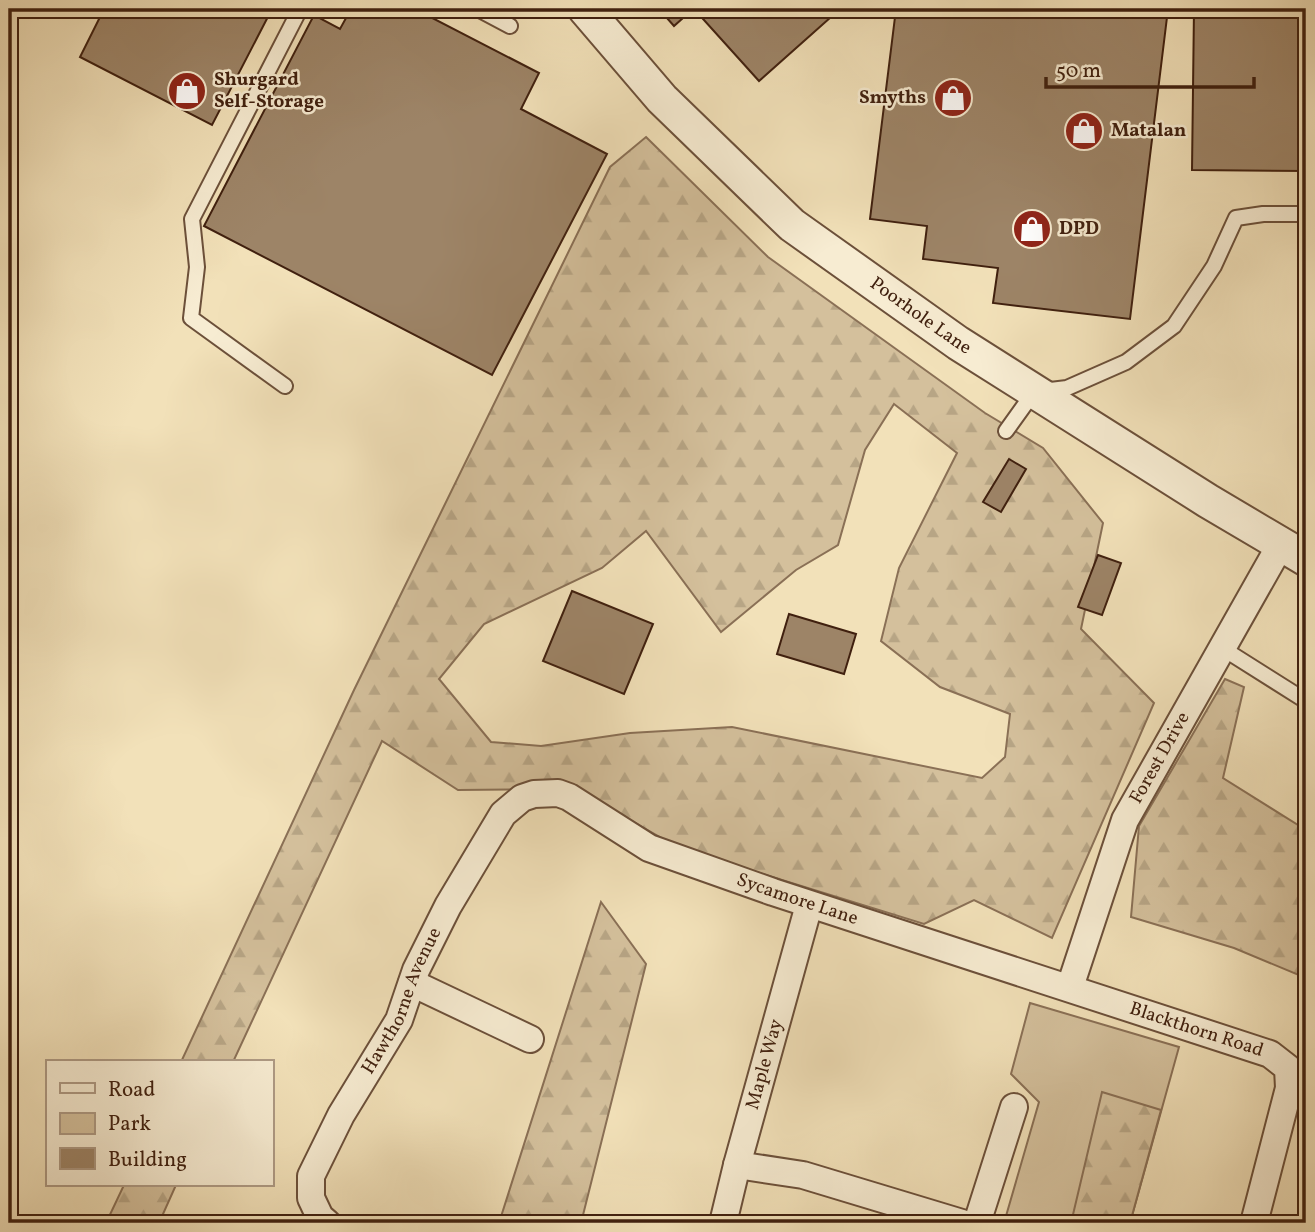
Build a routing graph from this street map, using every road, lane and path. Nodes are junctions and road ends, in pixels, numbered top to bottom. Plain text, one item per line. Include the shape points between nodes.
1 (300, 9) edge
2 (478, 9) edge
3 (586, 9) edge
4 (510, 26) dead end
5 (1306, 214) edge
6 (285, 386) dead end
7 (1034, 392) junction
8 (1006, 430) dead end
9 (1293, 551) edge
10 (1222, 648) junction
11 (1306, 701) edge
12 (534, 794) joint
13 (809, 905) junction
14 (412, 983) junction
15 (1069, 987) junction
16 (530, 1039) dead end
17 (1297, 1067) edge
18 (1014, 1107) dead end
19 (737, 1165) junction
20 (327, 1223) edge
21 (723, 1223) edge
22 (962, 1223) edge
23 (977, 1223) edge
24 (1254, 1223) edge

1 - 6 lane via 192,219 197,267 191,318
2 - 4 lane
3 - 7 street, Poorhole Lane via 662,99 792,225
5 - 7 lane via 1236,218 1214,266 1174,327 1126,362 1067,388
7 - 8 lane
7 - 9 street, Poorhole Lane
9 - 10 street, Forest Drive
10 - 11 lane
10 - 15 street, Forest Drive via 1125,820
12 - 13 street, Sycamore Lane via 569,797 649,848
12 - 14 street, Hawthorne Avenue via 503,814 448,906
13 - 15 street, Sycamore Lane
13 - 19 street, Maple Way
14 - 16 street
14 - 20 street, Hawthorne Avenue via 399,1020 341,1115 311,1176 311,1198
15 - 17 street, Blackthorn Road
17 - 24 street, Blackthorn Road
18 - 23 street
19 - 21 street, Maple Way
19 - 22 street via 803,1175

